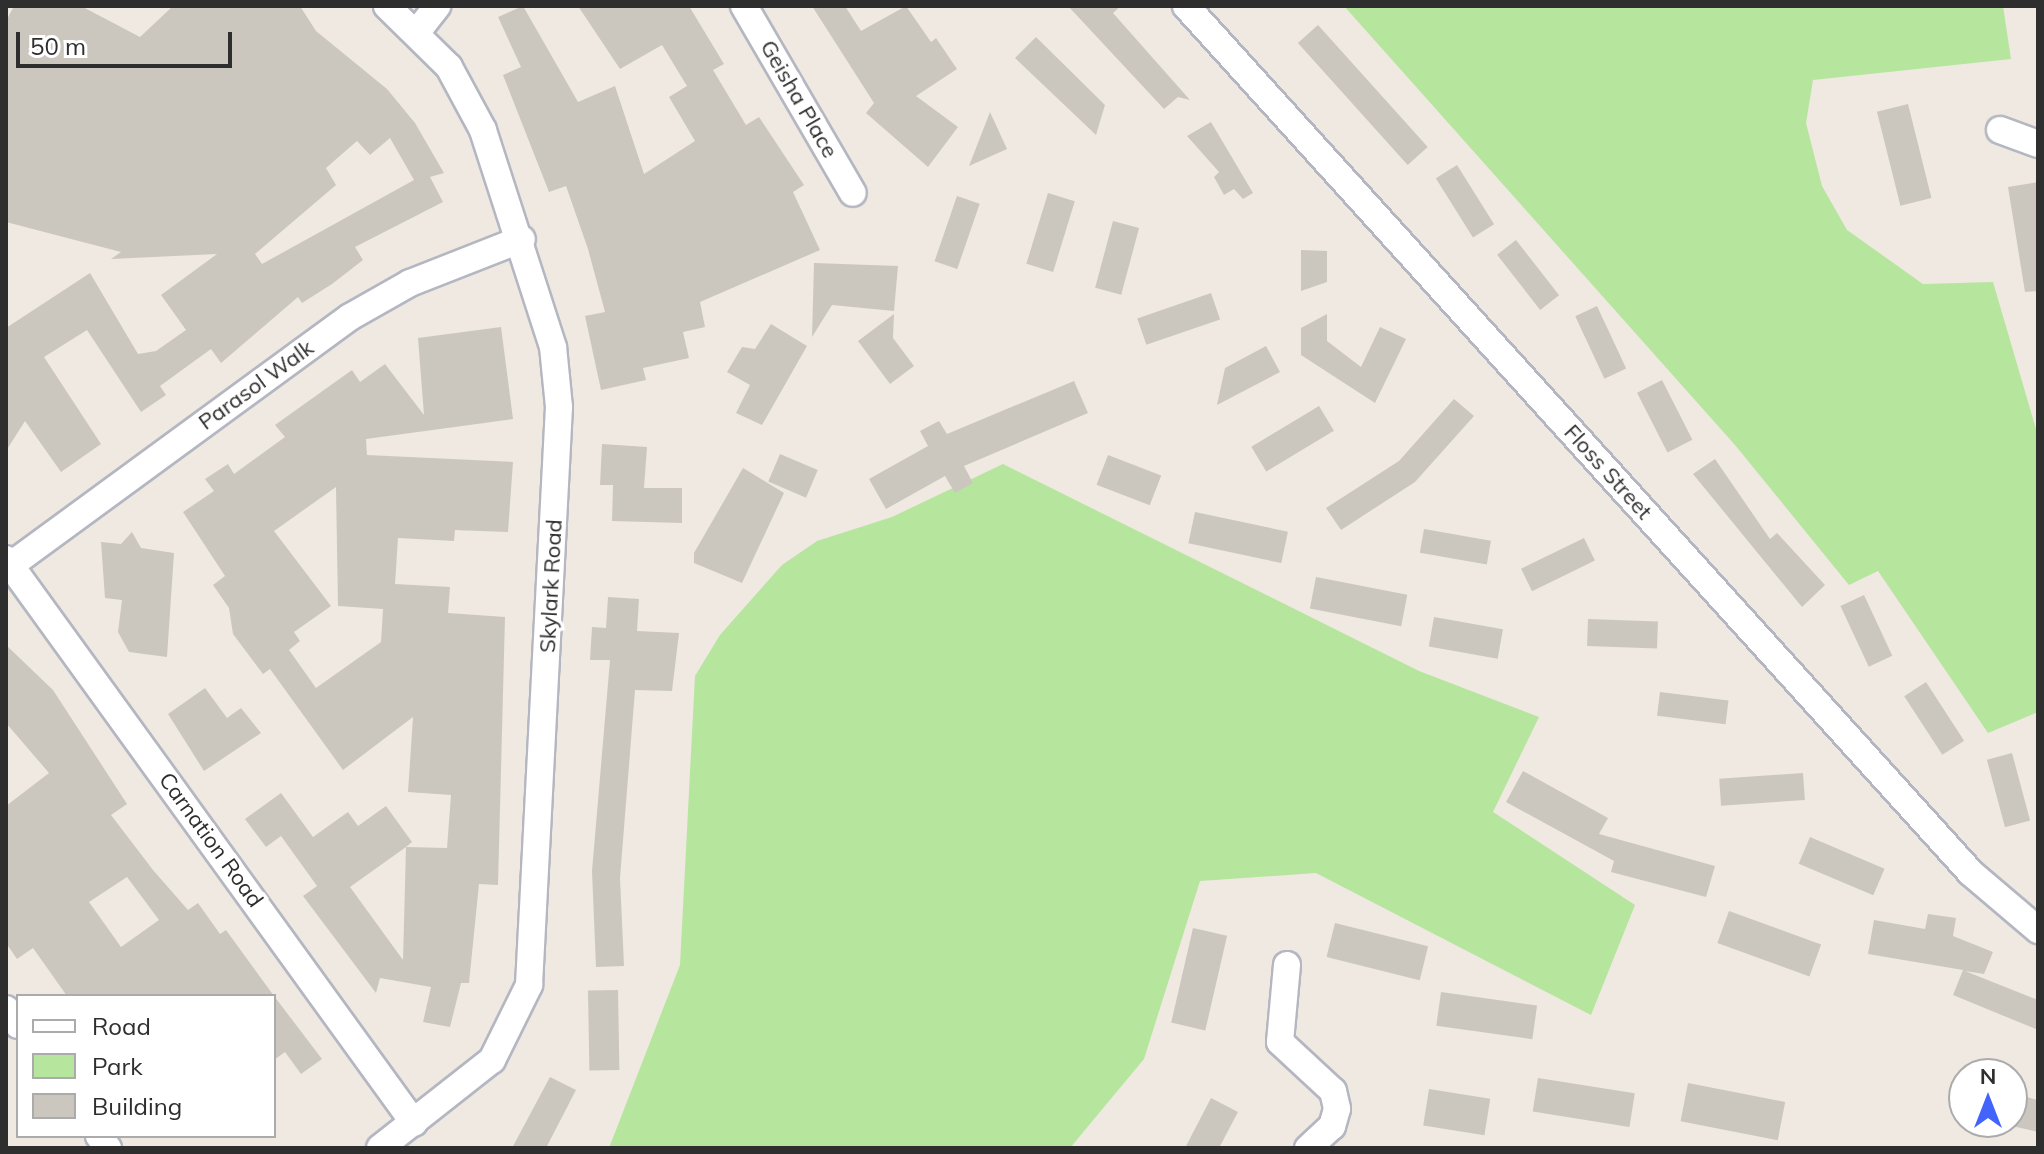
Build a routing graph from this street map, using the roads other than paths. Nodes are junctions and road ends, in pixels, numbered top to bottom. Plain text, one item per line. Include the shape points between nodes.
1 (387, 6) edge
2 (437, 6) edge
3 (744, 6) edge
4 (1186, 6) edge
5 (417, 32) junction
6 (2000, 130) dead end
7 (2038, 144) edge
8 (853, 193) dead end
9 (522, 239) junction
10 (8, 562) edge
11 (2038, 930) edge
12 (1287, 965) dead end
13 (414, 1123) junction
14 (380, 1148) edge
15 (1308, 1148) edge

1 - 5 street, Skylark Road
2 - 5 street
3 - 8 street, Geisha Place
4 - 11 street, Floss Street via 1971,873
5 - 9 street, Skylark Road via 471,104
6 - 7 street
9 - 10 street, Parasol Walk via 410,283 350,317
9 - 13 street, Skylark Road via 553,347 559,407 533,957 522,1003 492,1060
10 - 13 street, Carnation Road
12 - 15 street via 1280,1042 1333,1091 1337,1109 1332,1126
13 - 14 street, Skylark Road

